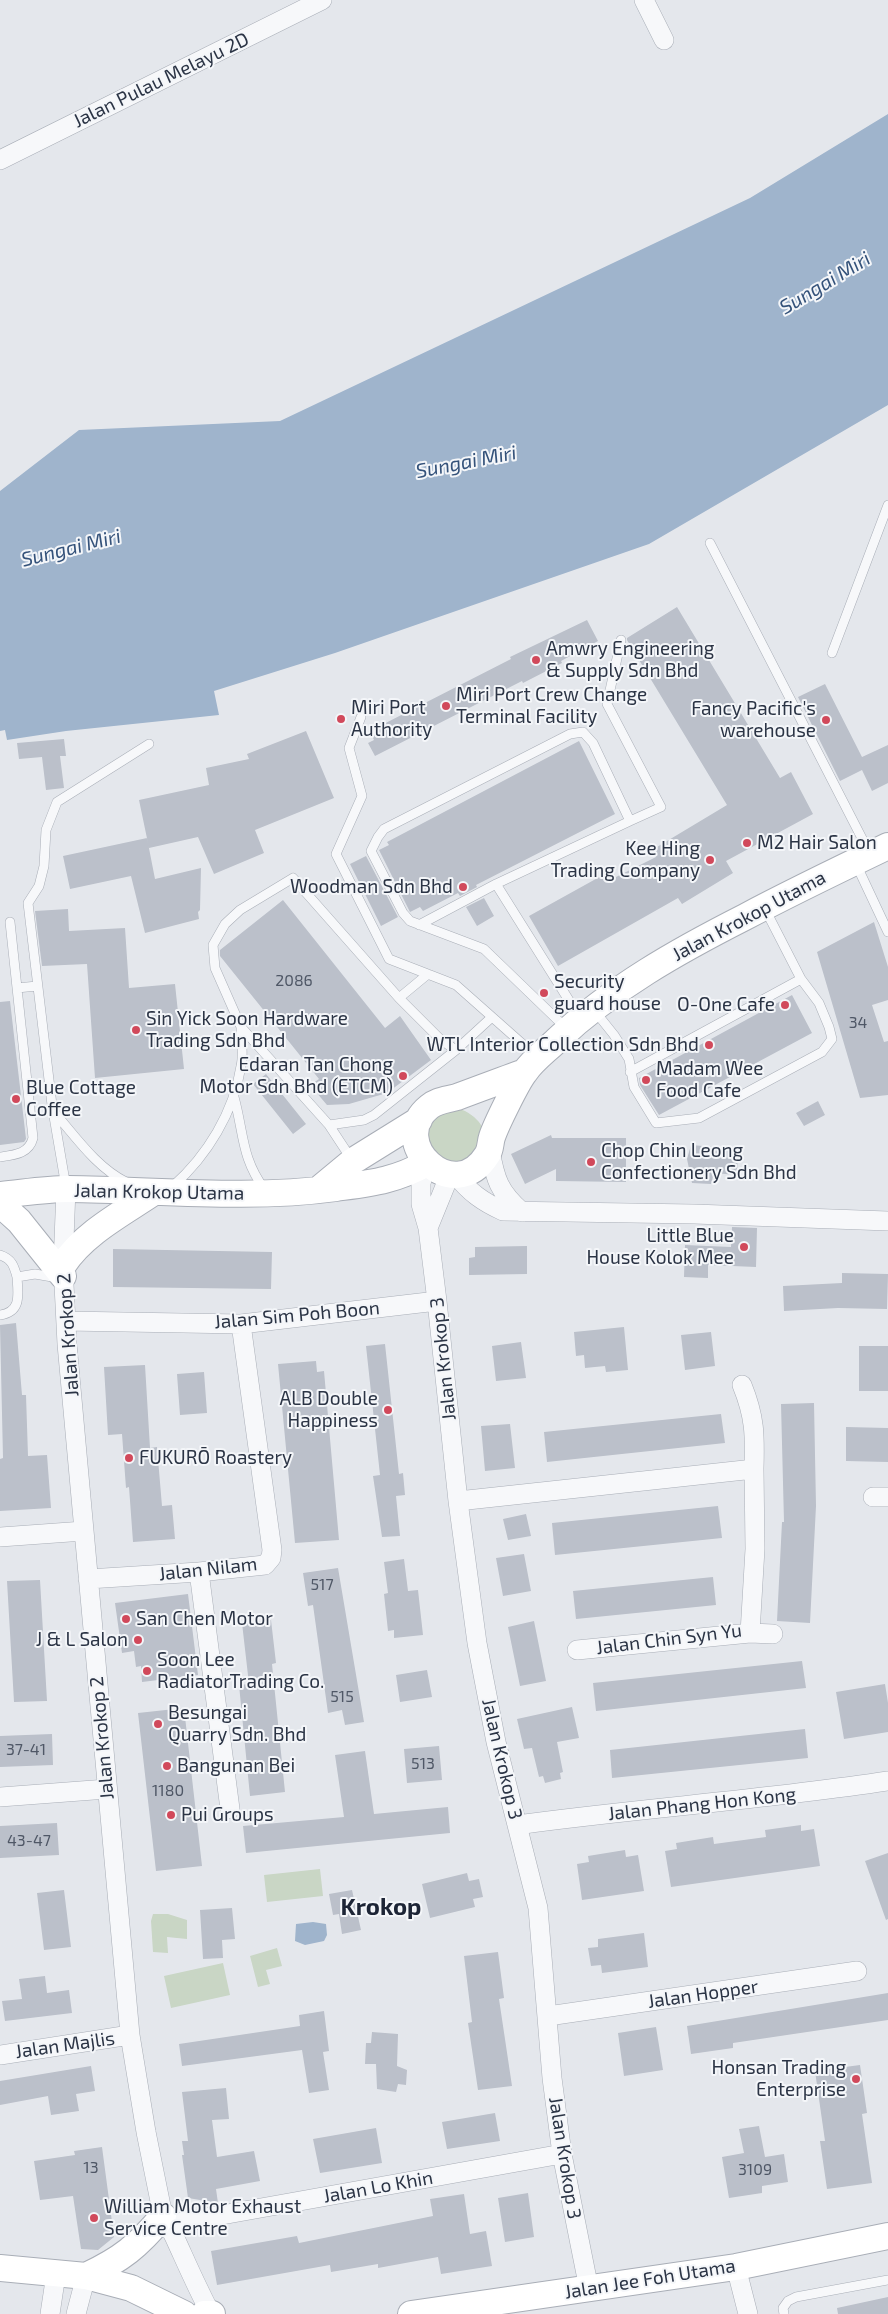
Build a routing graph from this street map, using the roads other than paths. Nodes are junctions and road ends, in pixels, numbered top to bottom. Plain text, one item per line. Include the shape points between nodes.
1 (322, 0) edge
2 (644, 0) edge
3 (664, 40) dead end
4 (0, 160) edge
5 (888, 505) edge
6 (710, 543) dead end
7 (621, 640) dead end
8 (832, 653) dead end
9 (360, 716) dead end
10 (149, 744) dead end
11 (630, 821) junction
12 (871, 854) edge
13 (496, 884) junction
14 (764, 907) junction
15 (10, 922) dead end
16 (419, 925) junction
17 (888, 932) edge
18 (428, 974) junction
19 (802, 980) junction
20 (37, 986) junction
21 (17, 988) junction
22 (399, 998) junction
23 (492, 1017) junction
24 (581, 1019) junction
25 (241, 1028) junction
26 (456, 1050) junction
27 (532, 1065) junction
28 (630, 1072) junction
29 (234, 1097) junction
30 (454, 1098) junction
31 (53, 1111) junction
32 (419, 1120) junction
33 (329, 1125) junction
34 (491, 1143) junction
35 (0, 1157) edge
36 (353, 1161) junction
37 (444, 1171) junction
38 (66, 1189) junction
39 (318, 1190) junction
40 (155, 1192) junction
41 (269, 1194) junction
42 (0, 1195) edge
43 (0, 1204) edge
44 (522, 1212) junction
45 (888, 1221) edge
46 (428, 1228) junction
47 (0, 1255) edge
48 (63, 1273) junction
49 (17, 1277) junction
50 (437, 1301) junction
51 (0, 1315) edge
52 (66, 1321) junction
53 (241, 1324) junction
54 (742, 1386) dead end
55 (754, 1468) junction
56 (458, 1501) junction
57 (84, 1531) junction
58 (0, 1537) edge
59 (199, 1572) junction
60 (88, 1579) junction
61 (750, 1633) junction
62 (773, 1634) dead end
63 (577, 1650) dead end
64 (888, 1781) edge
65 (107, 1790) junction
66 (0, 1797) edge
67 (230, 1809) dead end
68 (517, 1825) junction
69 (857, 1971) dead end
70 (548, 2016) junction
71 (130, 2035) junction
72 (0, 2055) edge
73 (562, 2154) junction
74 (164, 2220) junction
75 (888, 2236) edge
76 (736, 2267) junction
77 (0, 2268) edge
78 (56, 2274) junction
79 (86, 2276) junction
80 (888, 2280) edge
81 (589, 2289) junction
82 (425, 2313) edge
83 (50, 2314) edge
84 (76, 2314) edge
85 (184, 2314) edge
86 (197, 2314) edge
87 (204, 2314) edge
88 (212, 2314) edge
89 (748, 2314) edge
90 (784, 2314) edge

1 - 4 street, Jalan Pulau Melayu 2D
2 - 3 street
5 - 8 lane
6 - 12 lane
7 - 11 lane via 607,704 660,807
9 - 18 lane via 349,748 362,796 336,854 389,959
10 - 20 lane via 57,802 46,830 39,886 28,903
11 - 13 lane
11 - 16 lane via 593,742 583,732 570,734 384,829 371,851 403,914
12 - 14 street, Jalan Krokop Utama
12 - 17 lane
13 - 16 lane
13 - 24 lane
14 - 19 lane
14 - 24 street, Jalan Krokop Utama via 648,970
15 - 21 lane
16 - 24 lane via 484,949
18 - 22 lane
18 - 23 lane via 456,985
19 - 28 lane
19 - 28 lane via 819,1003 829,1027 832,1039 822,1052 698,1118 656,1123 634,1087
20 - 21 lane
20 - 31 lane
21 - 35 lane via 33,1138 32,1145 25,1151
22 - 25 lane via 293,878 240,910 225,924 213,945 215,968
22 - 26 lane via 441,1040
23 - 26 lane
23 - 27 lane
24 - 27 street, Jalan Krokop Utama
24 - 28 lane via 614,1036 629,1059
25 - 29 lane via 242,1065
25 - 33 lane
26 - 33 lane via 374,1115 364,1120
27 - 30 street
27 - 34 street
29 - 40 lane via 220,1129 190,1171
29 - 41 lane via 248,1162
30 - 32 street via 433,1104
30 - 34 street via 469,1100 481,1109 489,1121
31 - 38 lane
31 - 40 lane via 113,1176
32 - 36 street
32 - 37 street via 415,1135 418,1150
33 - 36 lane
34 - 37 street via 482,1163 470,1171
34 - 44 street via 495,1179 506,1198
36 - 39 street
37 - 39 street, Jalan Krokop Utama
37 - 44 street via 485,1202 503,1211
37 - 46 street, Jalan Krokop 3
37 - 46 street, Jalan Krokop 3 via 421,1183 421,1204
38 - 40 street, Jalan Krokop Utama
38 - 42 street, Jalan Krokop Utama
38 - 48 street, Jalan Krokop 2
39 - 41 street, Jalan Krokop Utama
40 - 41 street, Jalan Krokop Utama
40 - 48 street via 104,1225 70,1255
43 - 48 street via 19,1221
44 - 45 street
46 - 50 street, Jalan Krokop 3
47 - 49 lane via 13,1264
48 - 49 lane
48 - 52 street, Jalan Krokop 2
49 - 51 lane via 17,1306
50 - 53 street, Jalan Sim Poh Boon
50 - 56 street, Jalan Krokop 3
52 - 53 street, Jalan Sim Poh Boon
52 - 57 street, Jalan Krokop 2
53 - 59 street, Jalan Nilam via 271,1558 265,1565
54 - 55 street, Jalan Chin Syn Yu via 755,1427
55 - 56 street
55 - 61 street, Jalan Chin Syn Yu via 755,1548
56 - 68 street, Jalan Krokop 3 via 477,1643 496,1742
57 - 58 street
57 - 60 street, Jalan Krokop 2
59 - 60 street, Jalan Nilam
59 - 67 street
60 - 65 street, Jalan Krokop 2
61 - 62 street
61 - 63 street, Jalan Chin Syn Yu
64 - 68 street, Jalan Phang Hon Kong via 797,1795
65 - 66 street
65 - 71 street, Jalan Krokop 2
68 - 70 street, Jalan Krokop 3 via 538,1908
69 - 70 street, Jalan Hopper
70 - 73 street, Jalan Krokop 3
71 - 72 street, Jalan Majlis
71 - 74 street, Jalan Krokop 2
73 - 74 street, Jalan Lo Khin
73 - 81 street, Jalan Krokop 3
74 - 79 street via 116,2262
74 - 86 street via 164,2236 170,2257
74 - 88 street
75 - 76 street, Jalan Jee Foh Utama
76 - 81 street, Jalan Jee Foh Utama
76 - 89 street
77 - 78 street
78 - 79 street
78 - 83 street
79 - 84 street
79 - 85 street via 131,2288
80 - 90 lane via 796,2296 783,2308
81 - 82 street, Jalan Jee Foh Utama
87 - 88 street

